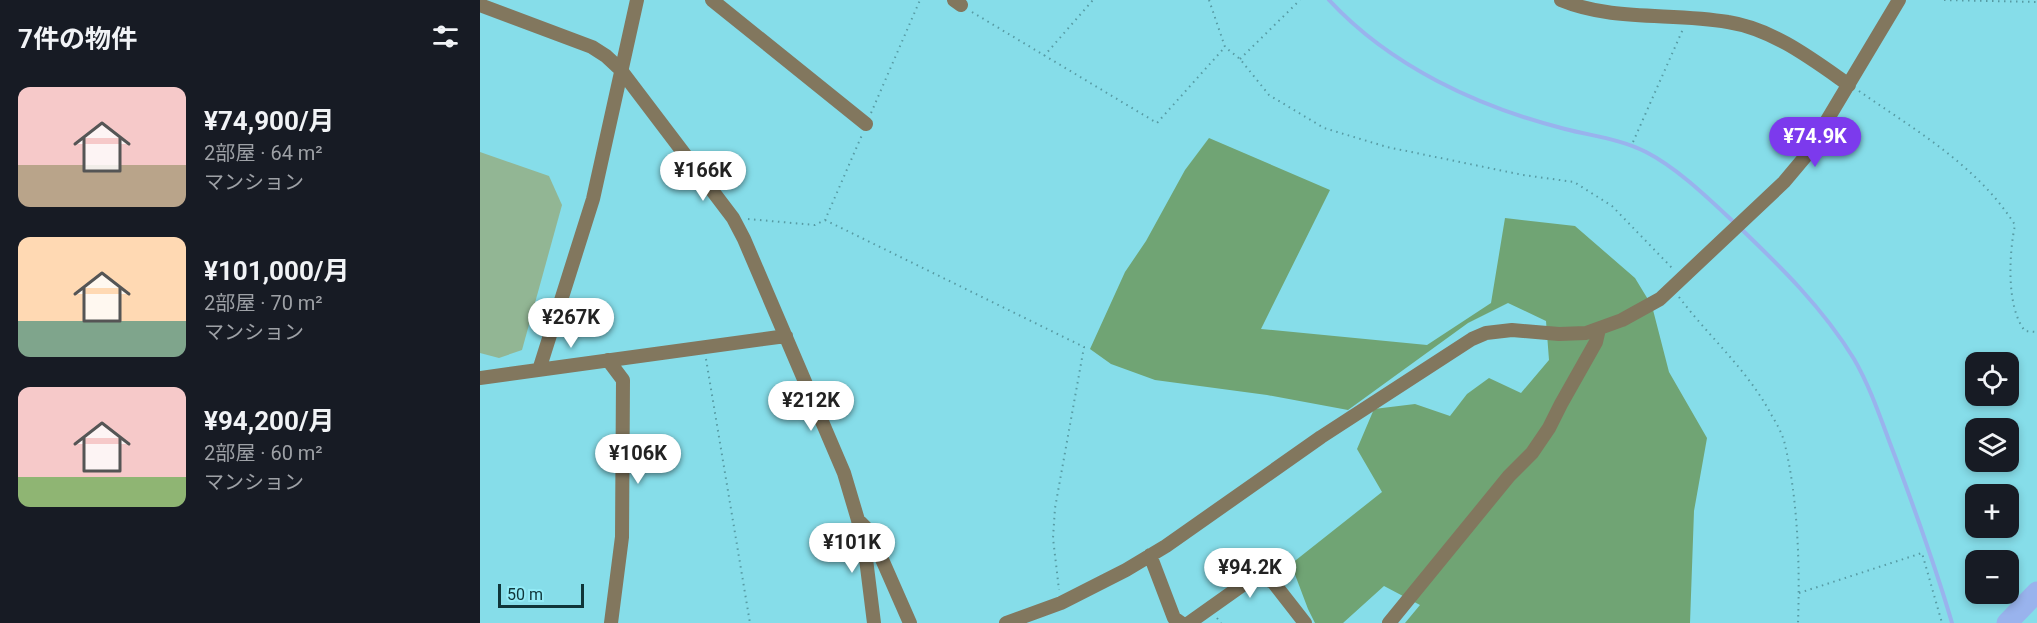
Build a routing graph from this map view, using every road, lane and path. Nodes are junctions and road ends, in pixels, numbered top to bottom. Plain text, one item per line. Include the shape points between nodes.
1 (637, 0) edge
2 (712, 0) edge
3 (921, 0) edge
4 (1093, 0) edge
5 (1209, 0) edge
6 (1300, 0) edge
7 (1561, 0) edge
8 (1899, 0) edge
9 (1944, 0) edge
10 (957, 2) edge
11 (2037, 2) edge
12 (480, 6) edge
13 (1684, 17) junction
14 (1225, 48) junction
15 (1044, 56) junction
16 (1240, 59) junction
17 (620, 69) junction
18 (1849, 84) junction
19 (866, 124) junction
20 (1633, 142) dead end
21 (733, 218) junction
22 (825, 220) junction
23 (1678, 282) junction
24 (1599, 329) junction
25 (2037, 332) edge
26 (786, 336) junction
27 (704, 346) junction
28 (608, 360) junction
29 (539, 370) junction
30 (480, 378) edge
31 (858, 520) junction
32 (1150, 555) junction
33 (1799, 593) junction
34 (1061, 603) junction
35 (611, 623) edge
36 (750, 623) edge
37 (874, 623) edge
38 (910, 623) edge
39 (1006, 623) edge
40 (1181, 623) edge
41 (1189, 623) edge
42 (1305, 623) edge
43 (1389, 623) edge
44 (1798, 623) edge
45 (1942, 623) edge

1 - 17 street
2 - 19 street
3 - 19 path
4 - 15 path
5 - 14 path
6 - 16 path
7 - 13 street via 1633,16
8 - 18 street
9 - 11 path
10 - 15 path
12 - 17 street via 592,47
13 - 18 street via 1730,22 1763,33
13 - 20 path via 1683,29
14 - 15 path via 1157,123
14 - 16 path
16 - 23 path via 1269,94 1324,128 1388,147 1574,183 1612,206
17 - 21 street
17 - 29 street via 593,199
18 - 23 street via 1805,157 1784,182
18 - 25 path via 1947,151 2011,218 2015,225 2012,295 2017,321 2025,331
19 - 22 path
21 - 22 path via 814,225
21 - 26 street
22 - 34 path via 1084,347 1055,508 1053,538
23 - 24 street via 1644,309
23 - 33 path via 1677,294 1742,369 1772,414 1785,443 1796,519
24 - 32 street via 1559,334 1512,330 1472,339
24 - 43 street via 1596,342 1532,453
26 - 27 street
26 - 31 street via 834,448
27 - 28 street
27 - 36 path
28 - 29 street
28 - 35 street via 622,380 622,537
29 - 30 street
31 - 37 street
31 - 38 street via 870,532
32 - 34 street
32 - 40 street via 1174,618
33 - 44 path
33 - 45 path via 1922,553
34 - 39 street
41 - 42 street via 1259,576 1273,582

